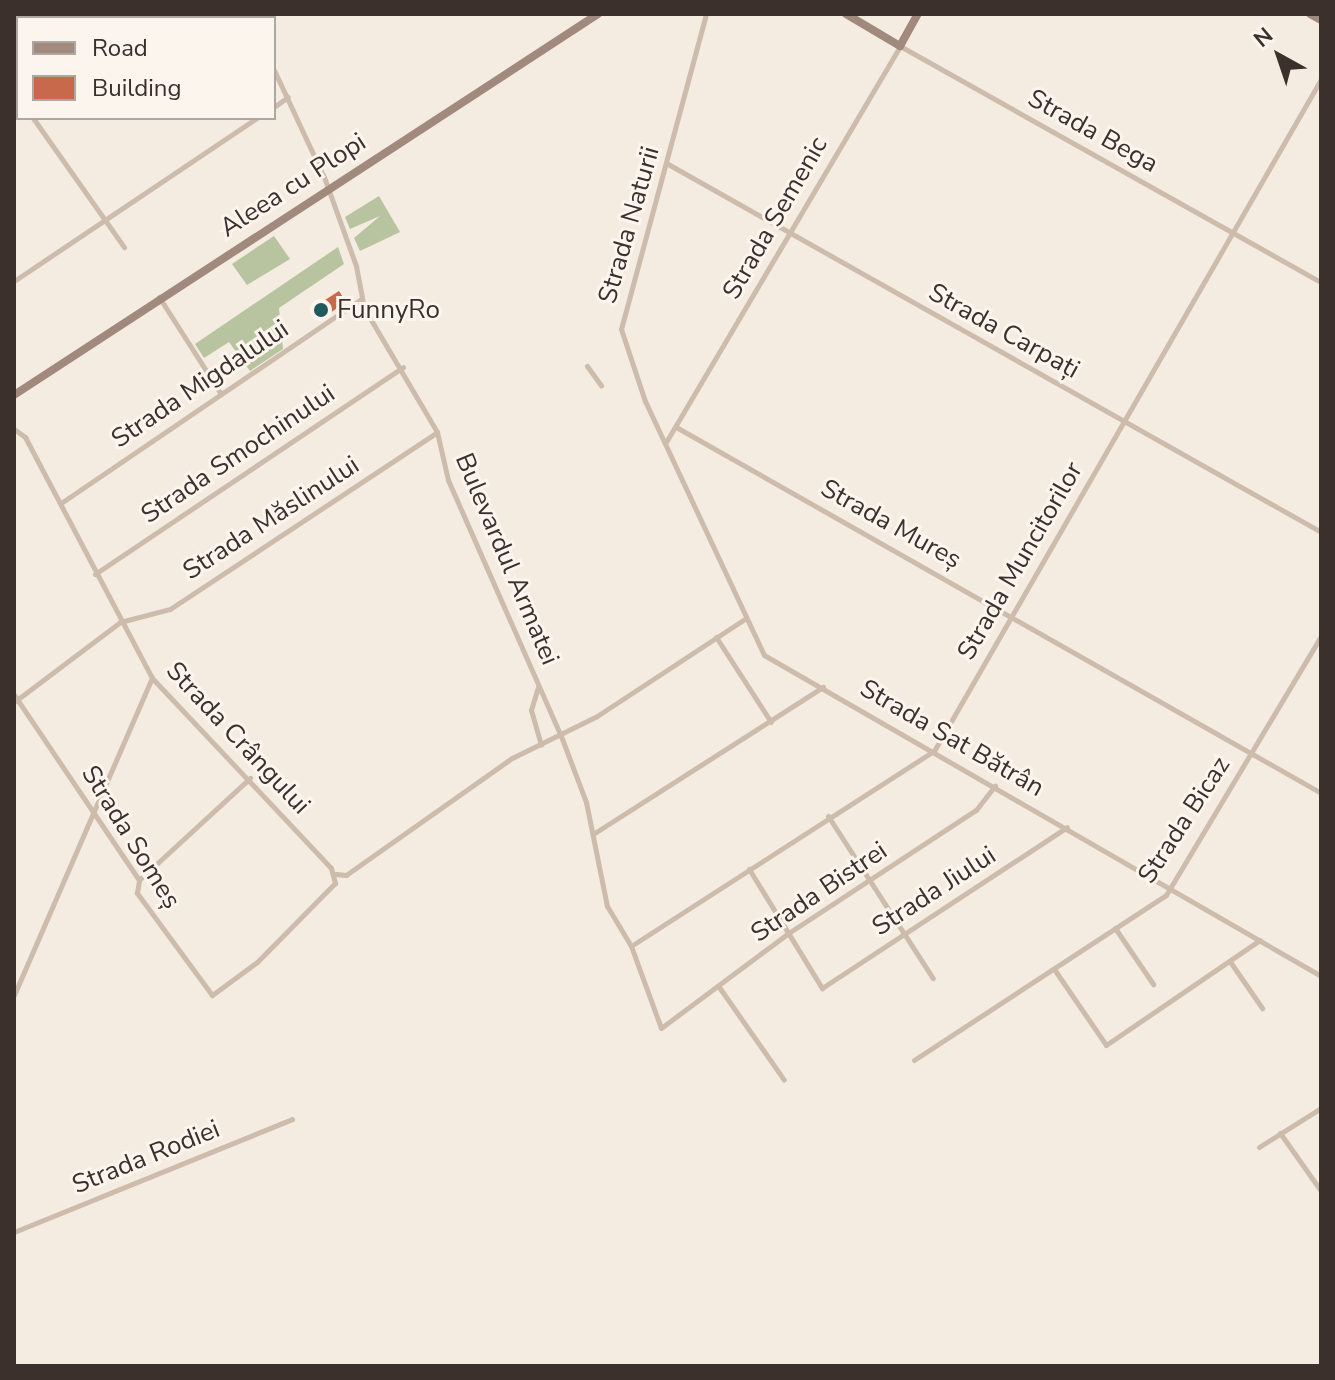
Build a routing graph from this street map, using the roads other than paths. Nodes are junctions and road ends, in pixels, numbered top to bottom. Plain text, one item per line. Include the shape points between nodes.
1 (598, 14) edge
2 (706, 14) edge
3 (846, 14) edge
4 (918, 14) edge
5 (1310, 14) edge
6 (1321, 20) edge
7 (900, 46) junction
8 (276, 74) edge
9 (1321, 79) edge
10 (288, 97) junction
11 (276, 106) edge
12 (34, 120) edge
13 (254, 120) edge
14 (668, 164) junction
15 (327, 186) junction
16 (105, 220) junction
17 (1232, 233) junction
18 (789, 234) junction
19 (124, 247) dead end
20 (14, 281) edge
21 (1321, 282) edge
22 (159, 297) junction
23 (361, 299) junction
24 (587, 366) dead end
25 (403, 367) junction
26 (601, 385) dead end
27 (221, 394) junction
28 (14, 395) edge
29 (1123, 421) junction
30 (676, 427) junction
31 (14, 429) edge
32 (437, 432) junction
33 (665, 442) junction
34 (61, 503) junction
35 (1321, 532) edge
36 (95, 574) junction
37 (1013, 614) junction
38 (746, 618) junction
39 (120, 622) junction
40 (1321, 636) edge
41 (716, 637) junction
42 (152, 678) junction
43 (538, 686) junction
44 (823, 687) junction
45 (15, 699) edge
46 (771, 722) junction
47 (561, 736) junction
48 (541, 745) junction
49 (934, 751) junction
50 (1252, 753) junction
51 (250, 778) junction
52 (995, 786) junction
53 (1321, 793) edge
54 (94, 810) junction
55 (828, 816) junction
56 (1067, 827) junction
57 (593, 834) junction
58 (749, 869) junction
59 (335, 874) junction
60 (139, 880) junction
61 (871, 880) junction
62 (1171, 886) junction
63 (1115, 928) junction
64 (905, 933) junction
65 (787, 934) junction
66 (1260, 940) junction
67 (631, 946) junction
68 (1231, 963) junction
69 (1054, 969) junction
70 (1321, 976) edge
71 (933, 978) dead end
72 (1153, 984) dead end
73 (719, 987) junction
74 (14, 995) edge
75 (1262, 1008) dead end
76 (661, 1028) joint
77 (914, 1060) dead end
78 (784, 1080) dead end
79 (1321, 1108) edge
80 (292, 1119) dead end
81 (1280, 1133) junction
82 (1259, 1147) dead end
83 (1321, 1191) edge
84 (14, 1232) edge

1 - 15 street, Aleea cu Plopi
2 - 14 street, Strada Naturii
3 - 7 street, Strada Bega
4 - 7 street, Strada Semenic
5 - 6 street
7 - 17 street, Strada Bega
7 - 18 street, Strada Semenic
8 - 10 street, Bulevardul Armatei
9 - 17 street, Strada Muncitorilor
10 - 11 street
10 - 15 street, Bulevardul Armatei
12 - 16 street
13 - 16 street
14 - 18 street, Strada Carpați
14 - 33 street, Strada Naturii via 621,329 631,366
15 - 22 street, Aleea cu Plopi
15 - 23 street, Bulevardul Armatei
16 - 19 street
16 - 20 street
17 - 21 street, Strada Bega
17 - 29 street, Strada Muncitorilor
18 - 29 street, Strada Carpați
18 - 30 street, Strada Semenic
22 - 27 street
22 - 28 street, Aleea cu Plopi
23 - 25 street, Bulevardul Armatei
23 - 27 street, Strada Migdalului
24 - 26 street
25 - 32 street, Bulevardul Armatei
25 - 36 street, Strada Smochinului
27 - 34 street, Strada Migdalului
29 - 35 street, Strada Carpați
29 - 37 street, Strada Muncitorilor
30 - 33 street, Strada Semenic
30 - 37 street, Strada Mureș
31 - 34 street, Strada Crângului via 25,437
32 - 39 street, Strada Măslinului via 170,609
32 - 43 street, Bulevardul Armatei via 448,480
33 - 38 street, Strada Sat Bătrân
34 - 36 street, Strada Crângului
36 - 39 street, Strada Crângului
37 - 49 street, Strada Muncitorilor
37 - 50 street, Strada Mureș
38 - 41 street
38 - 44 street, Strada Sat Bătrân via 771,662
39 - 42 street, Strada Crângului
39 - 45 street
40 - 50 street, Strada Bicaz
41 - 46 street
41 - 47 street
42 - 51 street, Strada Crângului
42 - 54 street
43 - 47 street, Bulevardul Armatei
43 - 48 street via 531,702
44 - 46 street
44 - 49 street, Strada Sat Bătrân
45 - 54 street, Strada Someș
46 - 57 street
47 - 48 street
47 - 57 street, Bulevardul Armatei
48 - 59 street via 355,870
49 - 52 street, Strada Sat Bătrân
49 - 55 street, Strada Muncitorilor
50 - 53 street, Strada Mureș
50 - 62 street, Strada Bicaz
51 - 59 street, Strada Crângului
51 - 60 street
52 - 56 street, Strada Sat Bătrân
52 - 61 street, Strada Bistrei via 976,810
54 - 60 street, Strada Someș
54 - 74 street
55 - 58 street, Strada Muncitorilor
55 - 61 street
56 - 62 street, Strada Sat Bătrân
56 - 64 street, Strada Jiului
57 - 67 street, Bulevardul Armatei via 607,906
58 - 65 street
58 - 67 street, Strada Muncitorilor
59 - 60 street, Strada Someș via 324,897 216,997 137,893
61 - 64 street
61 - 65 street, Strada Bistrei
62 - 63 street, Strada Bicaz
62 - 66 street, Strada Sat Bătrân
63 - 69 street, Strada Bicaz
63 - 72 street
64 - 65 street, Strada Jiului via 822,988
64 - 71 street
65 - 73 street, Strada Bistrei
66 - 68 street
66 - 70 street, Strada Sat Bătrân
67 - 76 street, Bulevardul Armatei
68 - 69 street via 1106,1045
68 - 75 street
69 - 77 street, Strada Bicaz
73 - 76 street, Strada Bistrei
73 - 78 street
79 - 81 street
80 - 84 street, Strada Rodiei
81 - 82 street
81 - 83 street

